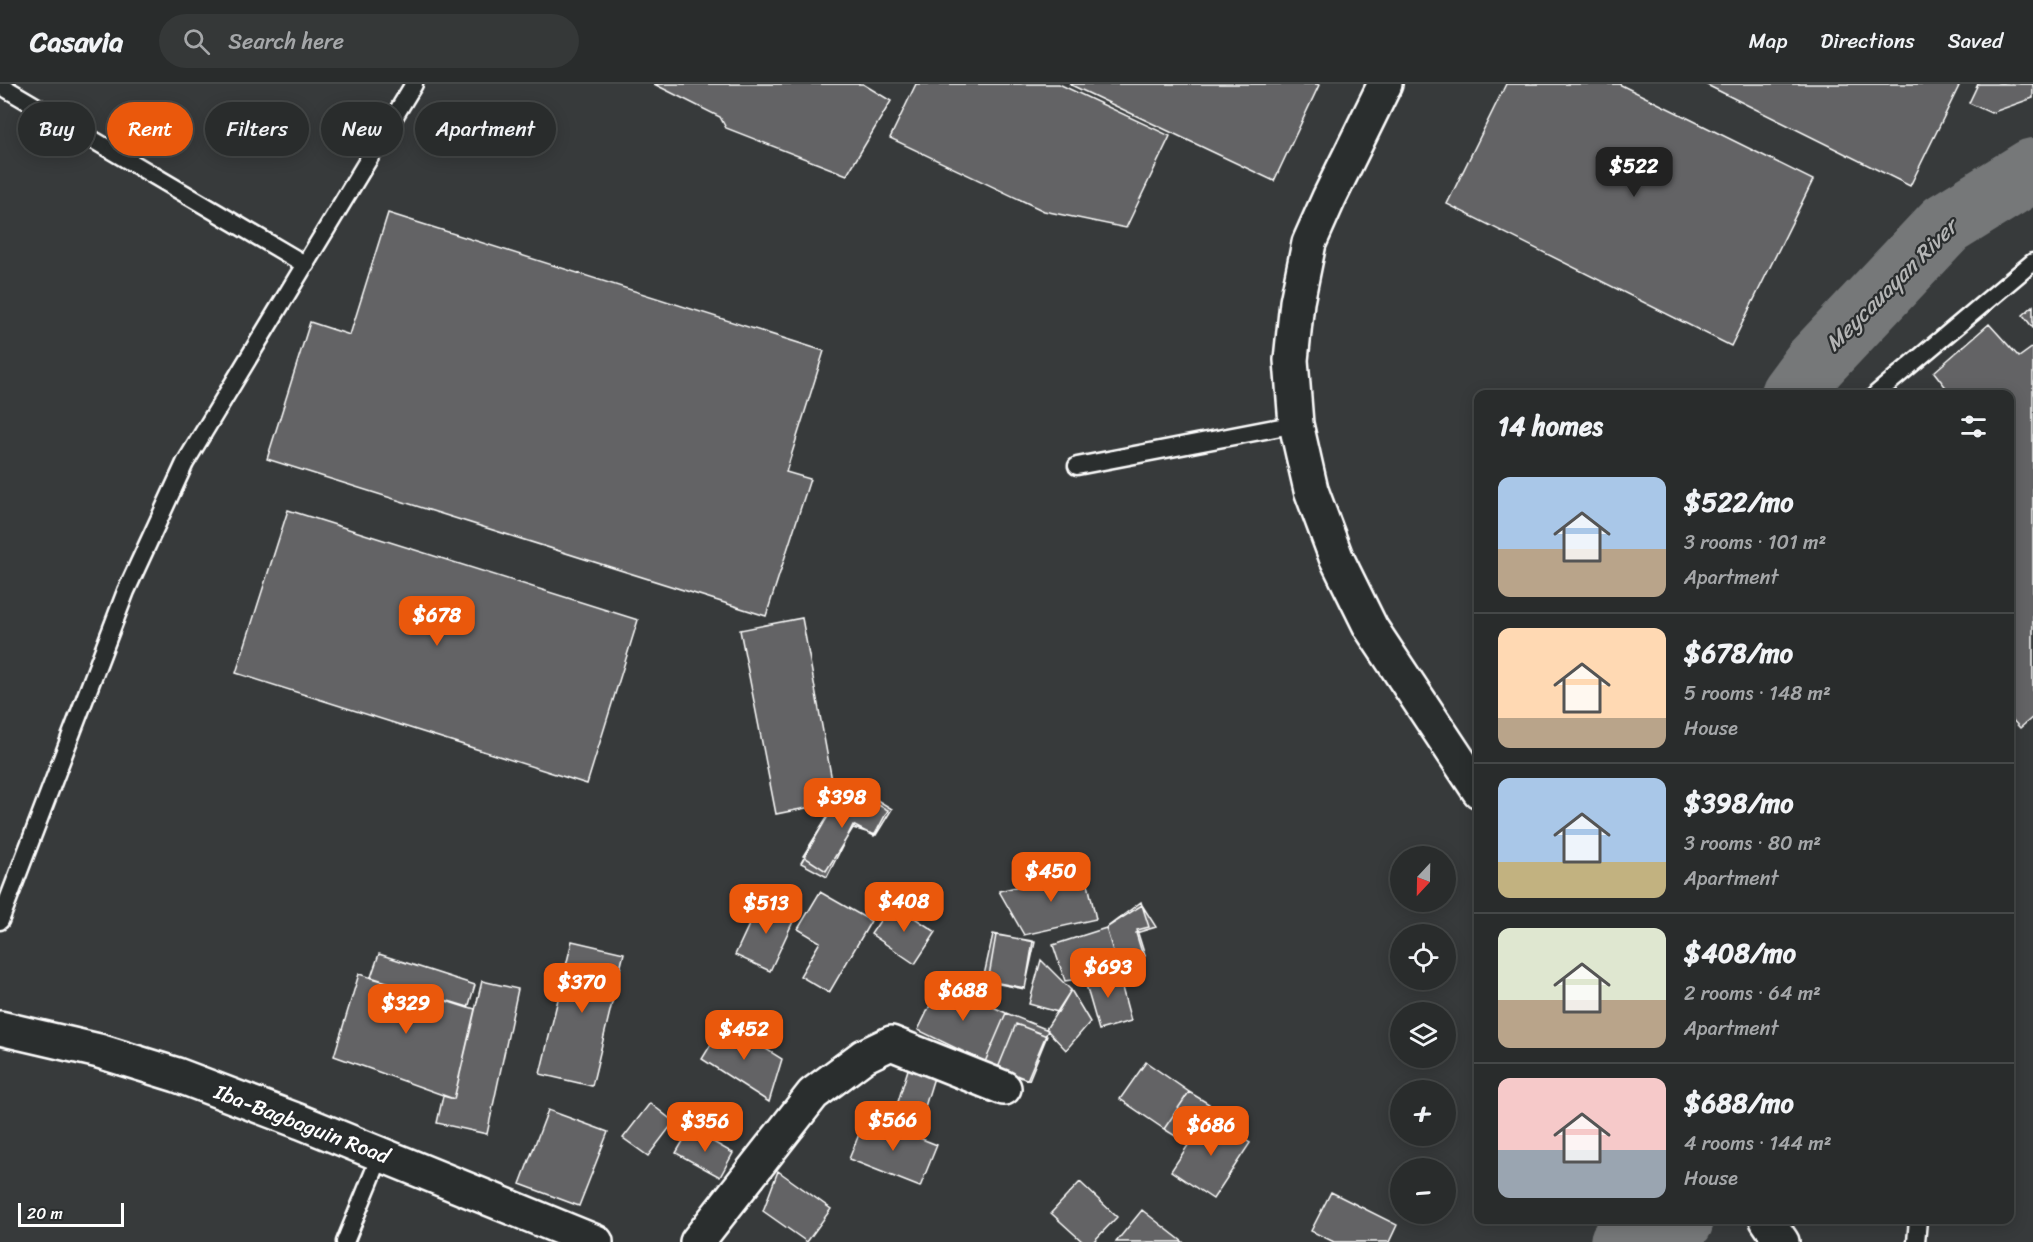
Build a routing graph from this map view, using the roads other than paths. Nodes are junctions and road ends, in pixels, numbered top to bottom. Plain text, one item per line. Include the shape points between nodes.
1 (414, 84) edge
2 (1385, 84) edge
3 (0, 85) edge
4 (2033, 262) edge
5 (306, 265) junction
6 (1881, 390) edge
7 (1296, 424) junction
8 (1077, 466) dead end
9 (1474, 782) edge
10 (0, 921) edge
11 (0, 1028) edge
12 (1004, 1088) dead end
13 (381, 1154) junction
14 (1770, 1224) edge
15 (1918, 1224) edge
16 (345, 1242) edge
17 (596, 1242) edge
18 (697, 1242) edge
19 (1782, 1242) edge
20 (1916, 1242) edge

1 - 5 lane
2 - 7 street via 1309,243 1291,360
3 - 5 lane
4 - 6 lane
5 - 10 lane via 185,464 126,591
7 - 8 lane
7 - 9 street via 1311,490 1341,567 1371,628
11 - 13 street, Iba-Bagbaguin Road via 99,1051 177,1076
12 - 18 street via 891,1043 864,1056 813,1094
13 - 16 lane
13 - 17 street, Iba-Bagbaguin Road
14 - 19 street
15 - 20 lane

